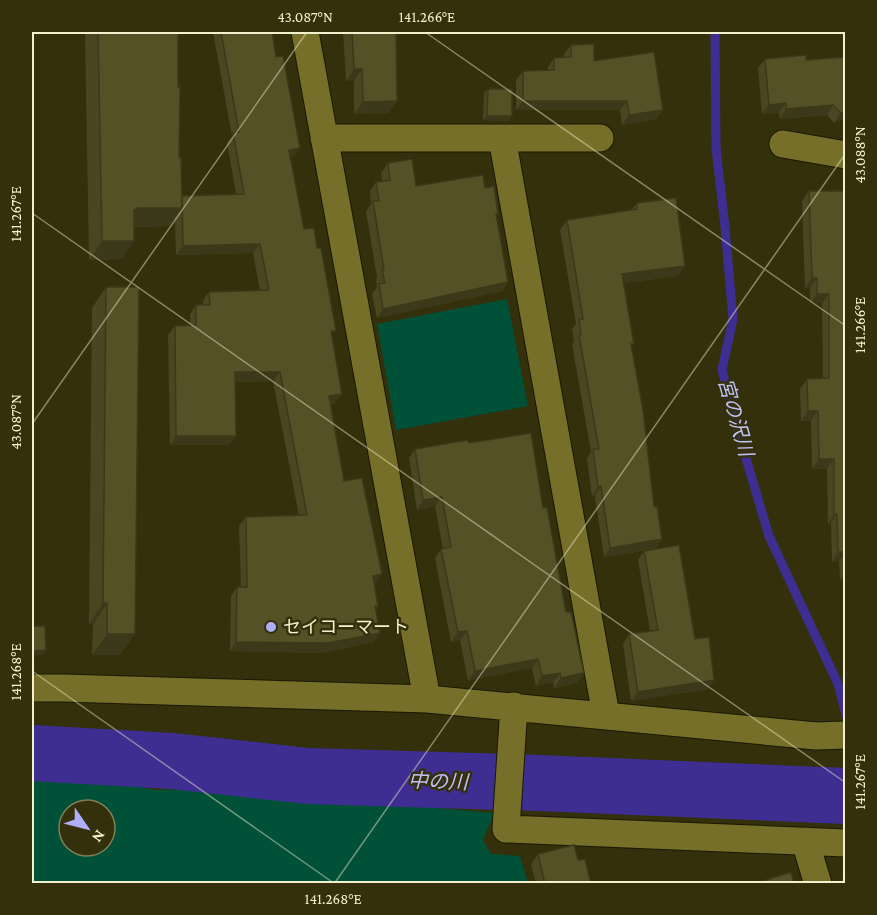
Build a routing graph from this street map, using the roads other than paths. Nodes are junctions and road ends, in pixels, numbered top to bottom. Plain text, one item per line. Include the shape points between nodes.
1 (305, 32) edge
2 (324, 138) junction
3 (502, 138) junction
4 (600, 138) dead end
5 (783, 144) dead end
6 (846, 155) edge
7 (32, 688) edge
8 (427, 699) junction
9 (514, 706) junction
10 (606, 716) junction
11 (846, 735) edge
12 (805, 841) junction
13 (846, 843) edge
14 (818, 884) edge

1 - 2 street
2 - 3 street
2 - 8 street
3 - 4 street
3 - 10 street
5 - 6 street
7 - 8 street
8 - 9 street
9 - 10 street
9 - 12 street via 506,829
10 - 11 street via 816,736
12 - 13 street
12 - 14 street

